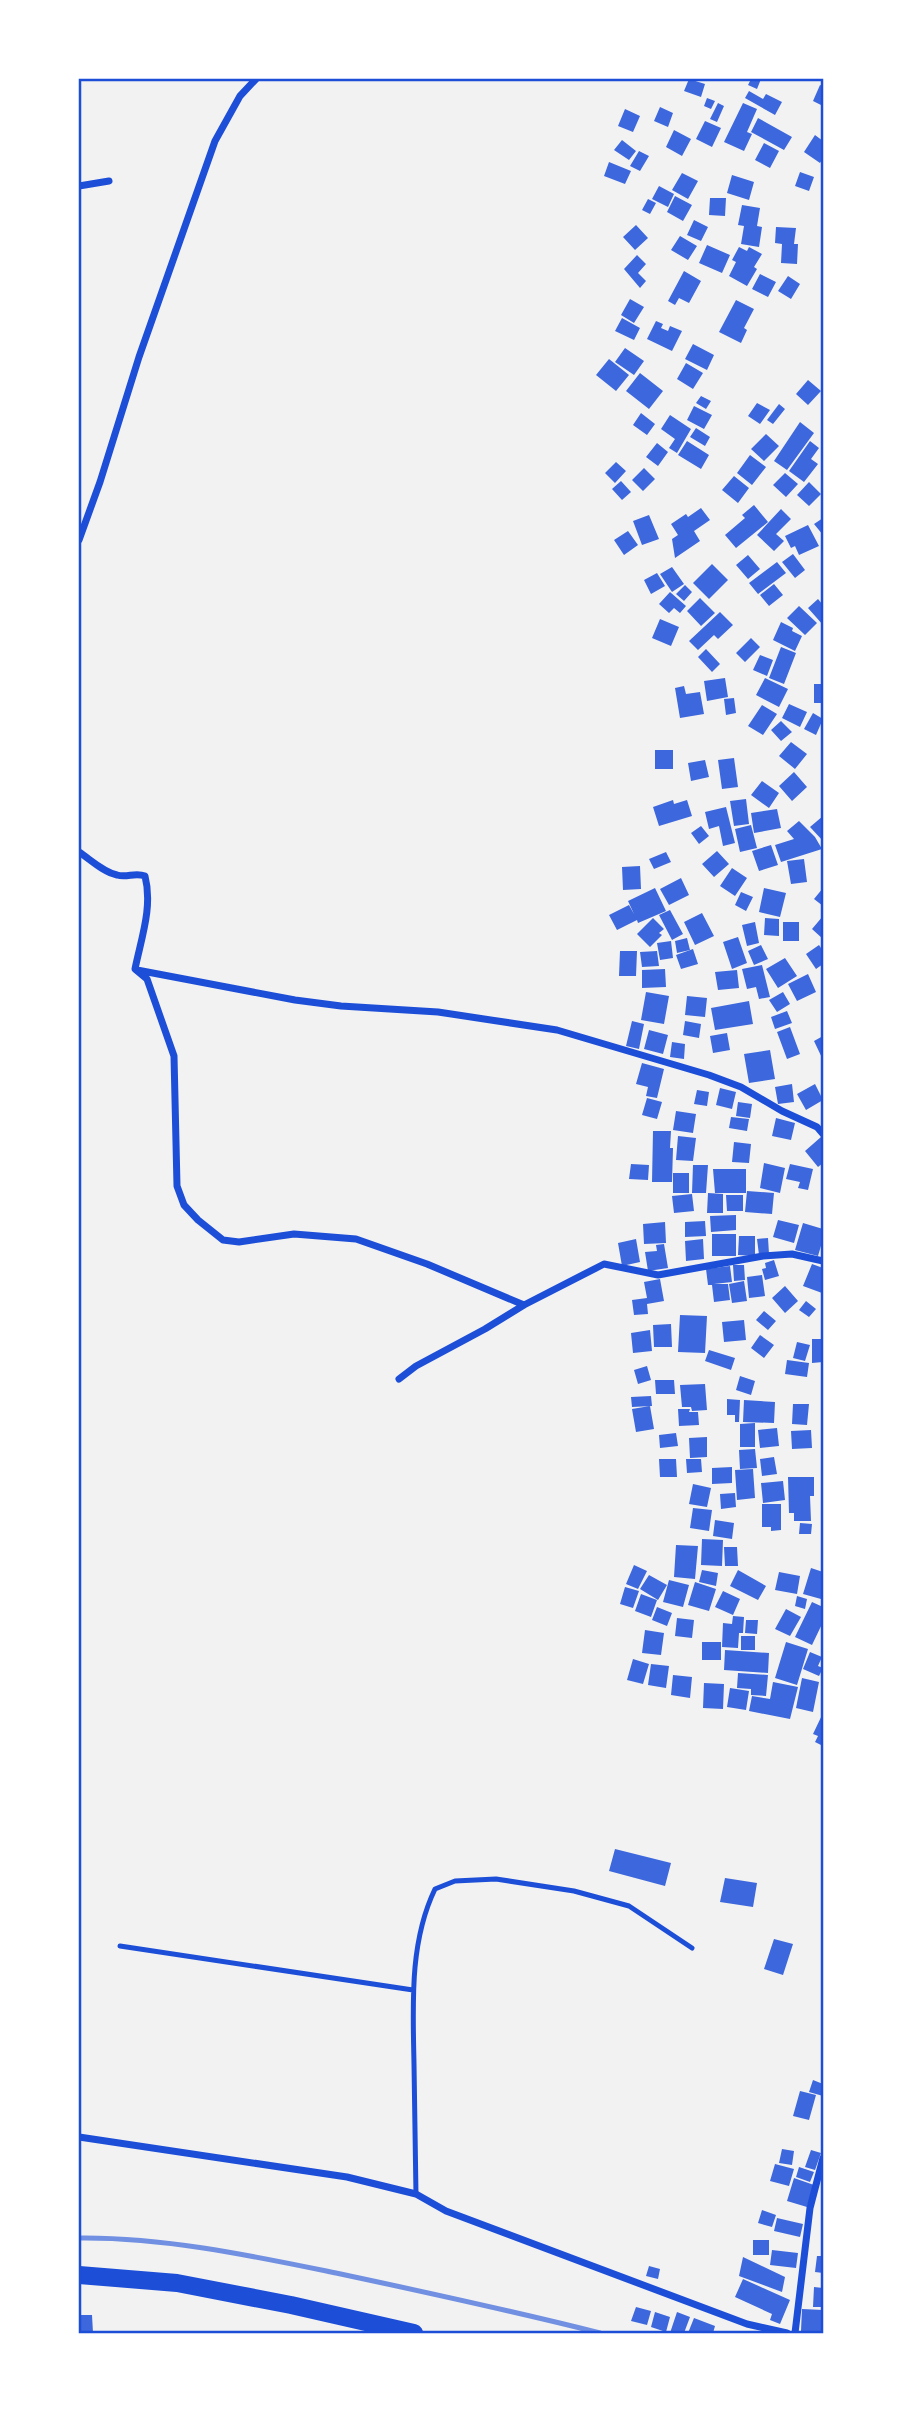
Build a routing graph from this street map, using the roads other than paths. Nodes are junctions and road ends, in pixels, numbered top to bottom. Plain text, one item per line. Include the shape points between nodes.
1 (256, 79) edge
2 (108, 181) dead end
3 (79, 186) edge
4 (79, 540) edge
5 (79, 852) edge
6 (135, 969) junction
7 (823, 1134) edge
8 (823, 1261) edge
9 (524, 1305) junction
10 (399, 1379) dead end
11 (120, 1946) dead end
12 (692, 1948) dead end
13 (413, 1990) junction
14 (79, 2137) edge
15 (823, 2158) edge
16 (416, 2194) junction
17 (79, 2275) edge
18 (414, 2333) edge
19 (786, 2333) edge
20 (795, 2333) edge

1 - 4 street via 240,96 215,141
2 - 3 street
5 - 6 street via 120,876 145,876 148,905
6 - 7 street via 295,1000 438,1012 557,1030 741,1087
6 - 9 street via 147,979 174,1056 177,1186 184,1205 198,1220 223,1240 239,1242 294,1234 356,1239
8 - 9 street via 792,1254 658,1275 604,1264
9 - 10 street
11 - 13 lane
12 - 13 lane via 629,1906 574,1891 496,1879 455,1881 435,1889 425,1908
13 - 16 lane
14 - 16 street via 347,2177
15 - 20 street via 810,2208
16 - 19 street via 459,2216 747,2323
17 - 18 highway via 177,2283

